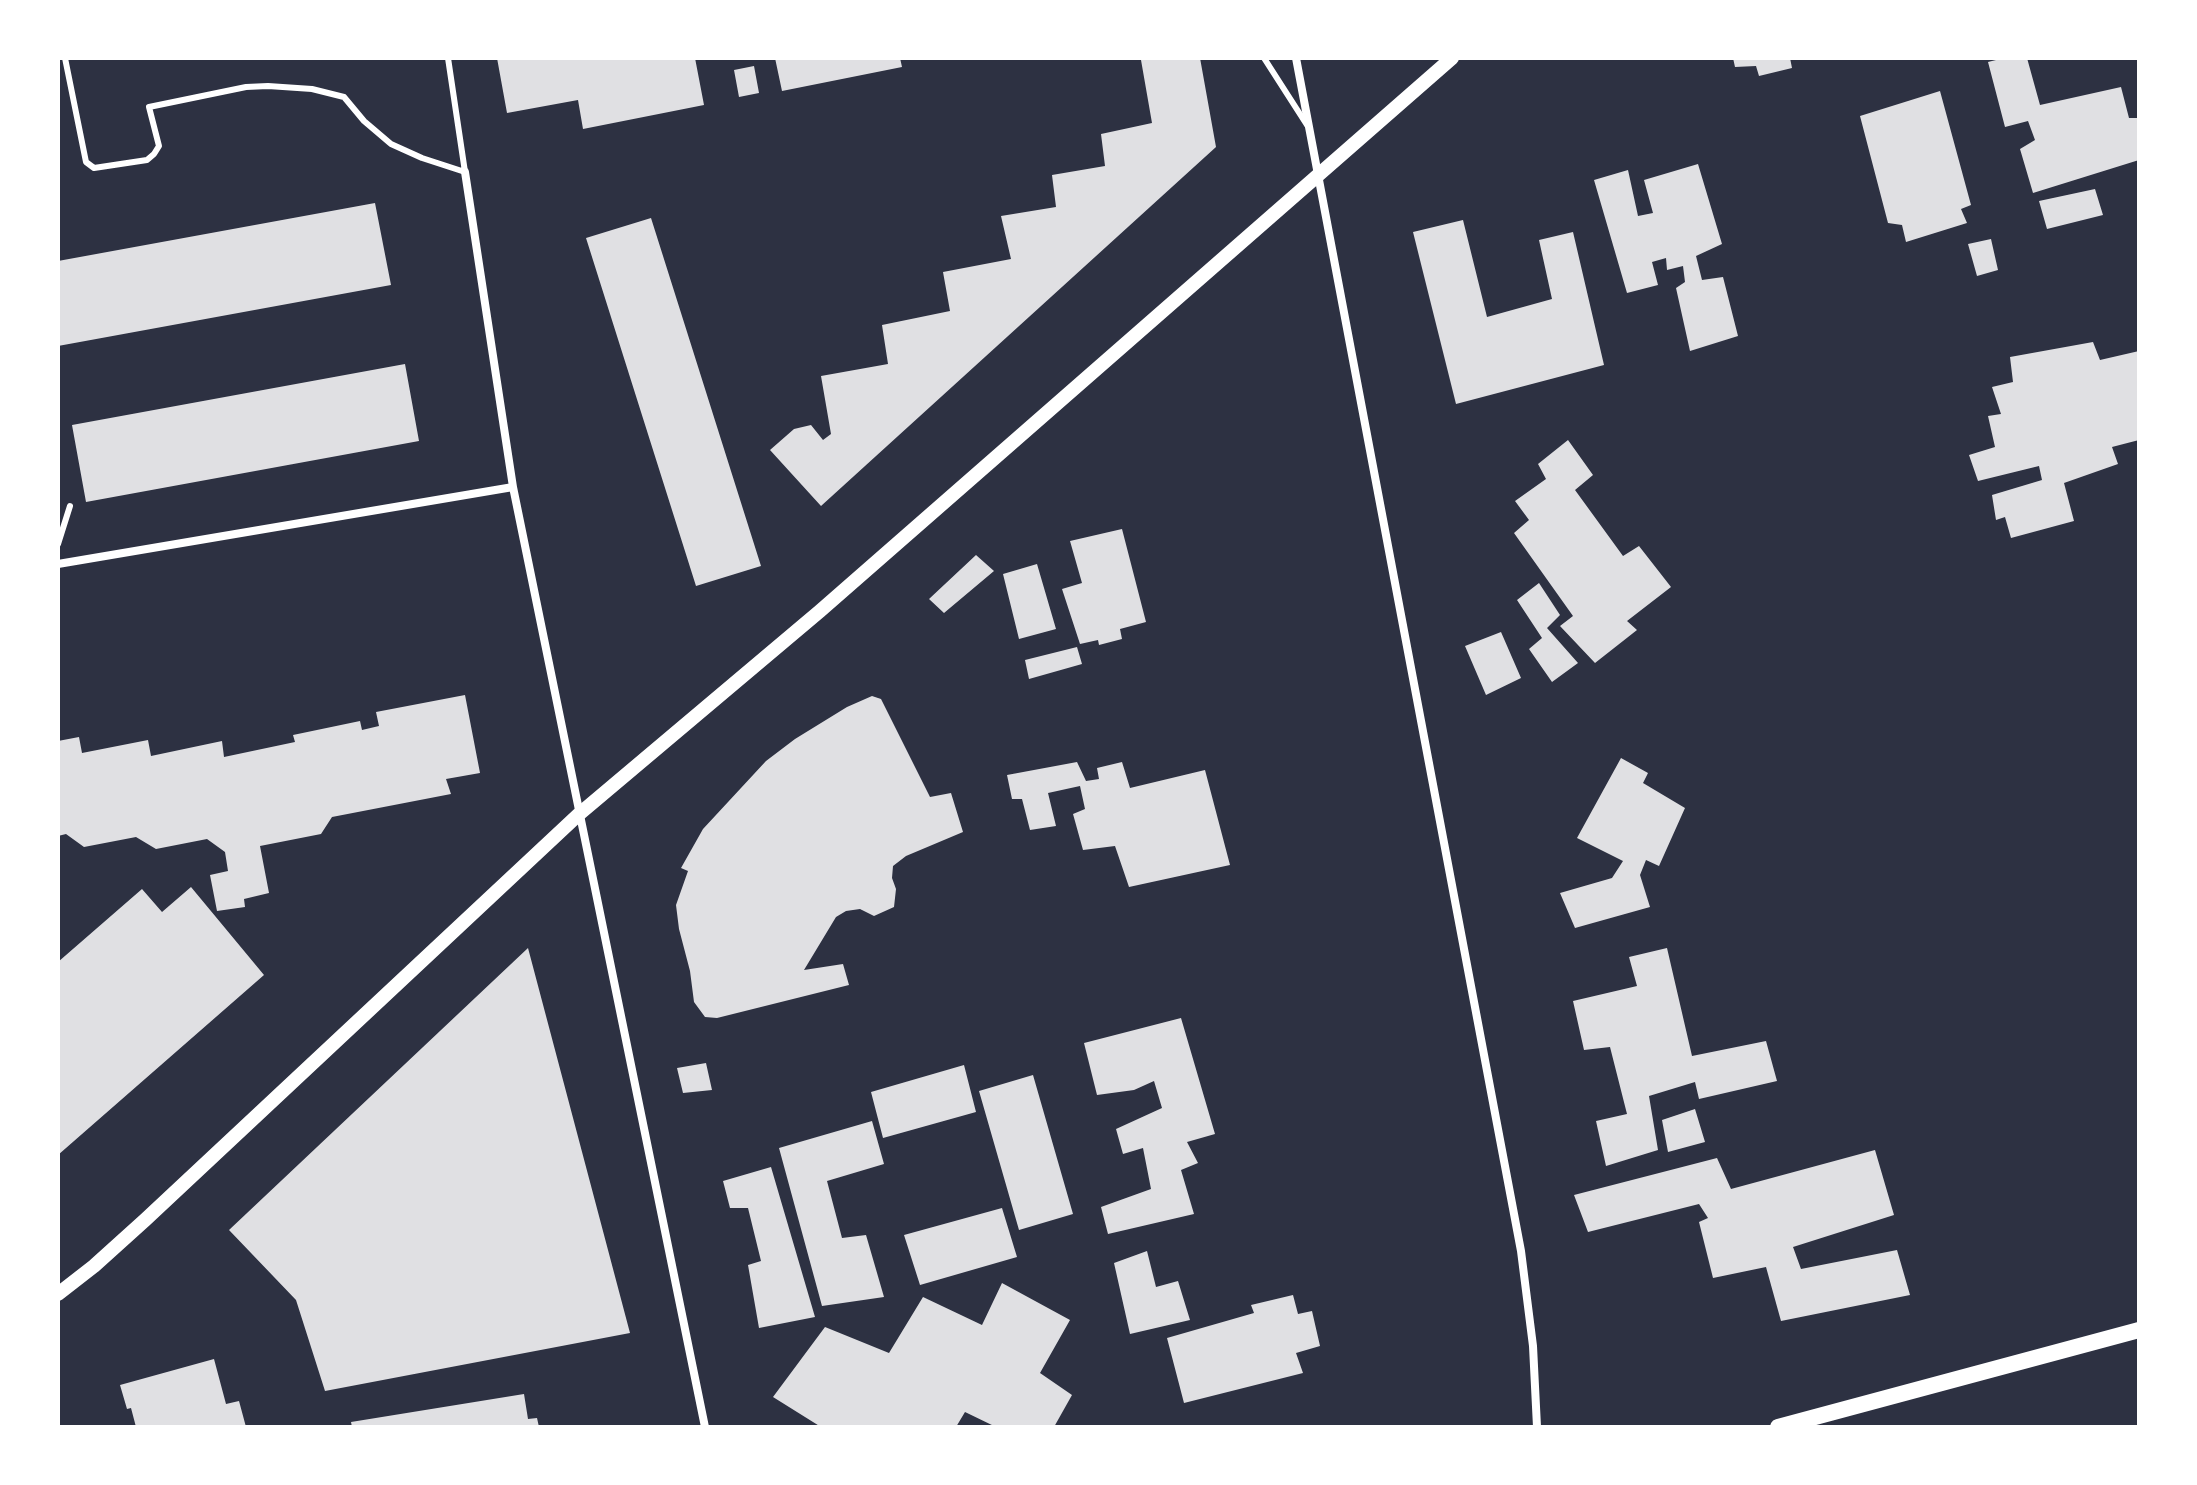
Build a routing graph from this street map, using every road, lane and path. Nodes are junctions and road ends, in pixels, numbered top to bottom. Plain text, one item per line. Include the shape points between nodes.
1 (65, 58) edge
2 (448, 58) edge
3 (1264, 58) edge
4 (1296, 58) edge
5 (1452, 58) edge
6 (1309, 128) junction
7 (465, 172) junction
8 (1318, 176) junction
9 (513, 487) junction
10 (70, 506) dead end
11 (58, 544) edge
12 (58, 564) edge
13 (578, 815) junction
14 (58, 1294) edge
15 (2139, 1330) edge
16 (705, 1427) edge
17 (1537, 1427) edge
18 (1778, 1427) edge

1 - 7 lane via 86,162 94,168 147,160 154,154 159,146 149,107 268,86 344,97 391,144
2 - 7 lane
3 - 6 lane
4 - 6 street
5 - 8 street
6 - 8 street
7 - 9 street
8 - 13 street
8 - 17 street via 1521,1251
9 - 12 street
9 - 13 street
10 - 11 lane
13 - 14 street via 145,1220
13 - 16 street
15 - 18 main road

